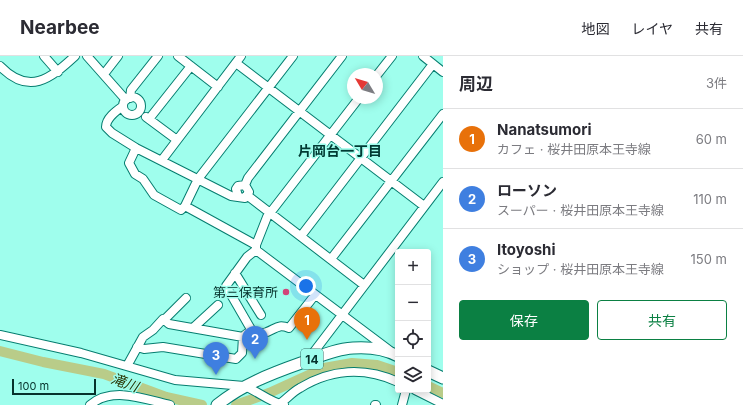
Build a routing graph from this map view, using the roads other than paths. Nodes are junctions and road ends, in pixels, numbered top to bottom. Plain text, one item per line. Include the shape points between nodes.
1 (44, 56) edge
2 (75, 56) edge
3 (87, 56) edge
4 (118, 56) edge
5 (158, 56) edge
6 (178, 56) edge
7 (293, 56) edge
8 (342, 56) edge
9 (392, 56) edge
10 (423, 56) edge
11 (239, 59) edge
12 (433, 64) junction
13 (0, 66) edge
14 (191, 66) junction
15 (383, 68) edge
16 (58, 72) junction
17 (443, 72) edge
18 (104, 74) junction
19 (218, 87) junction
20 (269, 88) junction
21 (126, 101) junction
22 (354, 104) edge
23 (300, 111) junction
24 (139, 112) junction
25 (443, 114) edge
26 (149, 119) junction
27 (331, 135) junction
28 (177, 140) junction
29 (136, 148) junction
30 (361, 158) junction
31 (162, 160) junction
32 (198, 180) junction
33 (392, 181) junction
34 (443, 182) edge
35 (245, 185) junction
36 (238, 196) junction
37 (248, 196) junction
38 (185, 206) junction
39 (424, 206) junction
40 (270, 213) junction
41 (301, 236) junction
42 (256, 247) junction
43 (331, 259) junction
44 (235, 273) junction
45 (364, 285) junction
46 (315, 295) junction
47 (186, 298) dead end
48 (218, 305) dead end
49 (261, 314) dead end
50 (341, 315) junction
51 (164, 320) junction
52 (194, 328) junction
53 (252, 331) junction
54 (0, 335) edge
55 (243, 337) junction
56 (137, 347) junction
57 (395, 354) edge
58 (395, 355) edge
59 (306, 361) junction
60 (127, 366) junction
61 (431, 372) edge
62 (443, 378) edge
63 (395, 381) edge
64 (248, 387) junction
65 (405, 393) edge
66 (421, 393) edge
67 (443, 404) edge
68 (90, 405) edge
69 (170, 405) edge
70 (217, 405) edge
71 (280, 405) edge
72 (402, 405) edge

1 - 16 street
2 - 16 street
3 - 18 street
4 - 18 street
5 - 21 street via 131,90
6 - 14 street
7 - 20 street
8 - 23 street
9 - 15 street
10 - 12 street
11 - 19 street
11 - 20 street
12 - 17 street
12 - 30 street
13 - 16 street via 16,80 28,83 40,82
14 - 19 street
14 - 26 street
18 - 21 street
19 - 28 street
20 - 23 street
20 - 32 street
21 - 24 street via 138,100 141,108
21 - 24 street via 126,113 133,115
21 - 29 street via 106,127
22 - 27 street
23 - 27 street
23 - 35 street
24 - 26 street
25 - 33 street
26 - 28 street
27 - 30 street
27 - 40 street
28 - 31 street
29 - 31 street
29 - 38 street via 129,163 135,174 143,179 154,195 181,210
30 - 33 street
30 - 41 street
31 - 32 street
32 - 36 street via 231,196
32 - 38 street
33 - 39 street
33 - 43 street
34 - 39 street
35 - 36 street via 236,189
35 - 37 street via 249,192
36 - 37 street
37 - 40 street
38 - 42 street
39 - 45 street
40 - 41 street
40 - 42 street
41 - 43 street
42 - 44 street
42 - 46 street
43 - 45 street
44 - 49 street
44 - 53 street via 226,286
45 - 50 street
46 - 50 street
46 - 53 street via 289,328 281,325 266,333
47 - 51 street
48 - 52 street
50 - 57 street
50 - 59 street
51 - 52 street via 169,324
51 - 56 street
52 - 55 street
53 - 55 street
54 - 60 street via 70,350
55 - 56 street via 242,353 236,359 163,346 144,349
56 - 60 street
58 - 59 main road, 14 via 355,348 334,351
59 - 64 main road, 14
60 - 64 street via 175,380
61 - 62 main road
63 - 71 street via 376,373 337,374 305,385
64 - 70 main road, 14 via 231,394
64 - 71 street
65 - 72 street
66 - 67 street
68 - 69 street via 100,398 117,395

